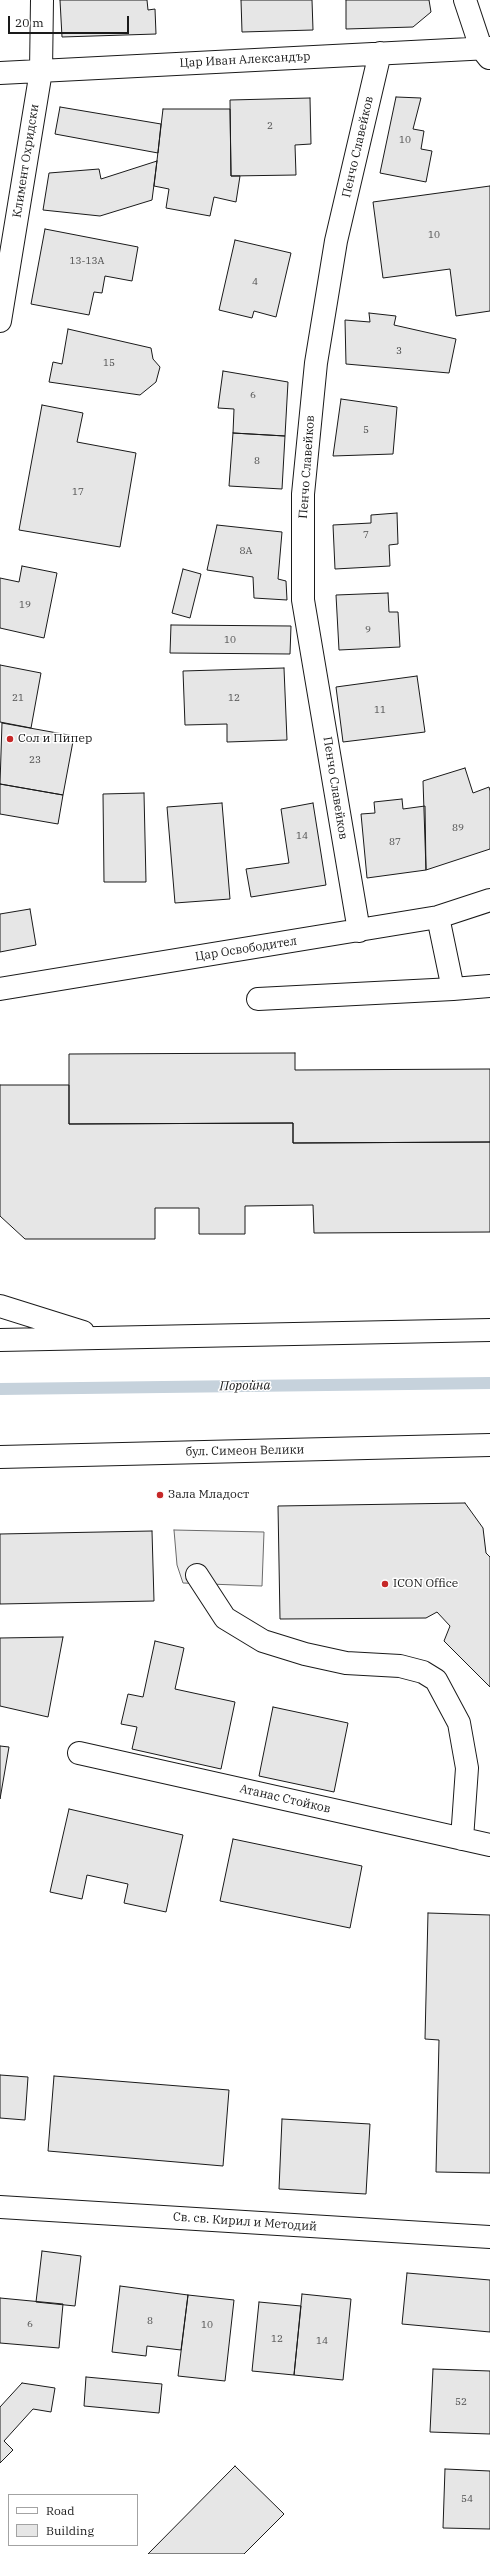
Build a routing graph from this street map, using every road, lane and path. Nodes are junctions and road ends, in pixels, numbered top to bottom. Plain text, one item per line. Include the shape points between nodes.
1 (42, 0) edge
2 (465, 0) edge
3 (487, 52) edge
4 (380, 53) junction
5 (41, 71) junction
6 (0, 73) edge
7 (0, 321) edge
8 (490, 900) edge
9 (438, 917) junction
10 (359, 931) junction
11 (490, 986) edge
12 (453, 988) junction
13 (0, 989) edge
14 (258, 999) dead end
15 (0, 1306) edge
16 (490, 1330) edge
17 (97, 1337) junction
18 (0, 1340) edge
19 (490, 1445) edge
20 (47, 1456) junction
21 (0, 1457) edge
22 (0, 1472) edge
23 (197, 1575) dead end
24 (79, 1753) dead end
25 (462, 1840) junction
26 (490, 1845) edge
27 (0, 2207) edge
28 (490, 2237) edge

1 - 5 street, Климент Охридски
2 - 3 street
3 - 4 street, Цар Иван Александър
4 - 5 street, Цар Иван Александър
4 - 10 street, Пенчо Славейков via 336,241 316,363 303,494 303,600
5 - 6 street, Цар Иван Александър
5 - 7 street, Климент Охридски
8 - 9 street, Цар Освободител
9 - 10 street, Цар Освободител
9 - 12 street
10 - 13 street, Цар Освободител
11 - 12 street
12 - 14 street
15 - 17 street
16 - 17 street
17 - 18 street
19 - 20 street, бул. Симеон Велики
20 - 21 street, бул. Симеон Велики
20 - 22 street
23 - 25 street via 225,1618 263,1641 305,1654 346,1662 400,1666 423,1672 436,1680 459,1723 467,1768
24 - 25 street, Атанас Стойков
25 - 26 street, Атанас Стойков
27 - 28 street, Св. св. Кирил и Методий

